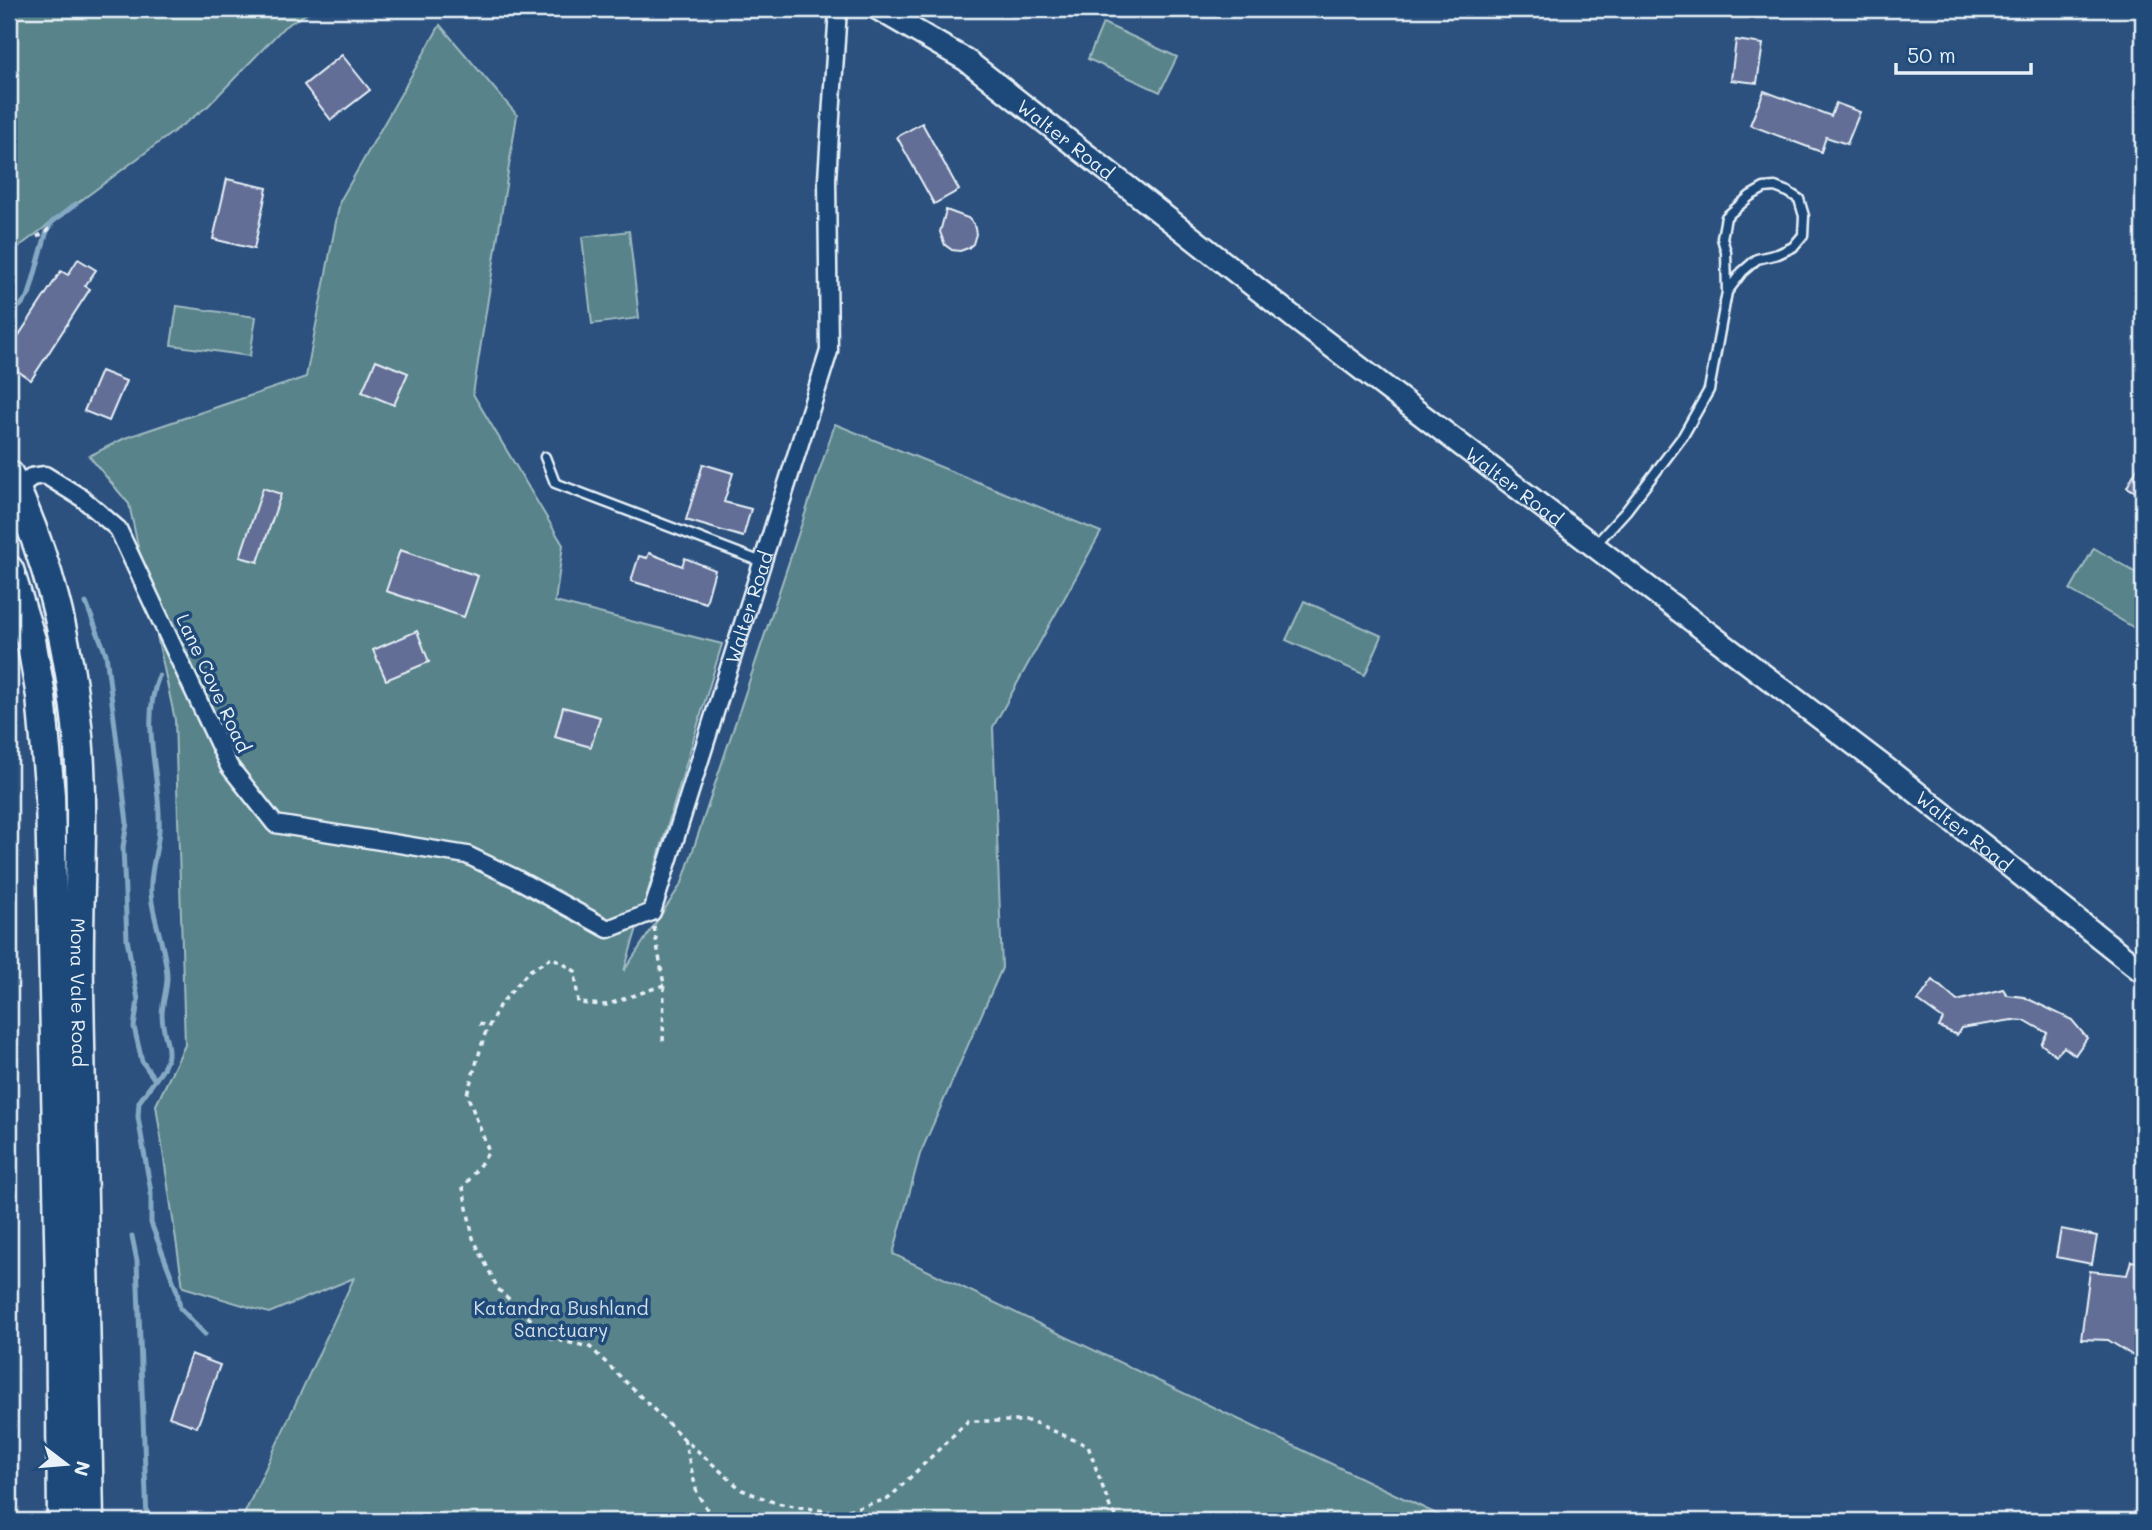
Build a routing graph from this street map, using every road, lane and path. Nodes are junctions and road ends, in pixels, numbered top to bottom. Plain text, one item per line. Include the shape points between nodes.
1 (838, 9) edge
2 (878, 9) edge
3 (54, 226) dead end
4 (37, 237) dead end
5 (1727, 292) junction
6 (545, 457) dead end
7 (13, 484) edge
8 (1594, 546) junction
9 (762, 562) junction
10 (9, 570) edge
11 (652, 912) junction
12 (2143, 972) edge
13 (664, 985) junction
14 (480, 1024) dead end
15 (490, 1026) junction
16 (663, 1045) dead end
17 (684, 1438) junction
18 (62, 1521) edge
19 (89, 1521) edge
20 (714, 1521) edge
21 (1122, 1521) edge
22 (1371, 1521) edge
23 (1396, 1521) edge

1 - 9 street, Walter Road via 827,179 829,351
2 - 8 street, Walter Road via 966,60
3 - 4 path
5 - 5 lane via 1722,238 1726,217 1764,188 1775,187 1799,199 1803,235 1793,247 1757,259
5 - 8 lane via 1709,390 1683,436
6 - 9 lane via 555,483
7 - 11 street, Lane Cove Road via 45,475 82,498 118,529 229,766 275,824 467,855 608,929
7 - 19 highway, Mona Vale Road via 55,599 77,727
8 - 12 street, Walter Road via 1891,772
9 - 11 street, Walter Road
10 - 18 highway, Mona Vale Road via 31,640 50,795
11 - 13 path
13 - 15 path via 606,1005 578,1003 575,971 552,957 529,971 499,1006
13 - 16 path
14 - 15 path
15 - 17 path via 467,1094 489,1152 463,1188 473,1238 498,1289 528,1318 552,1339 590,1347
17 - 20 path via 697,1493
17 - 21 path via 742,1490 776,1503 837,1513 888,1499 968,1421 1031,1421 1088,1446 1111,1510
22 - 23 path via 1393,1514

